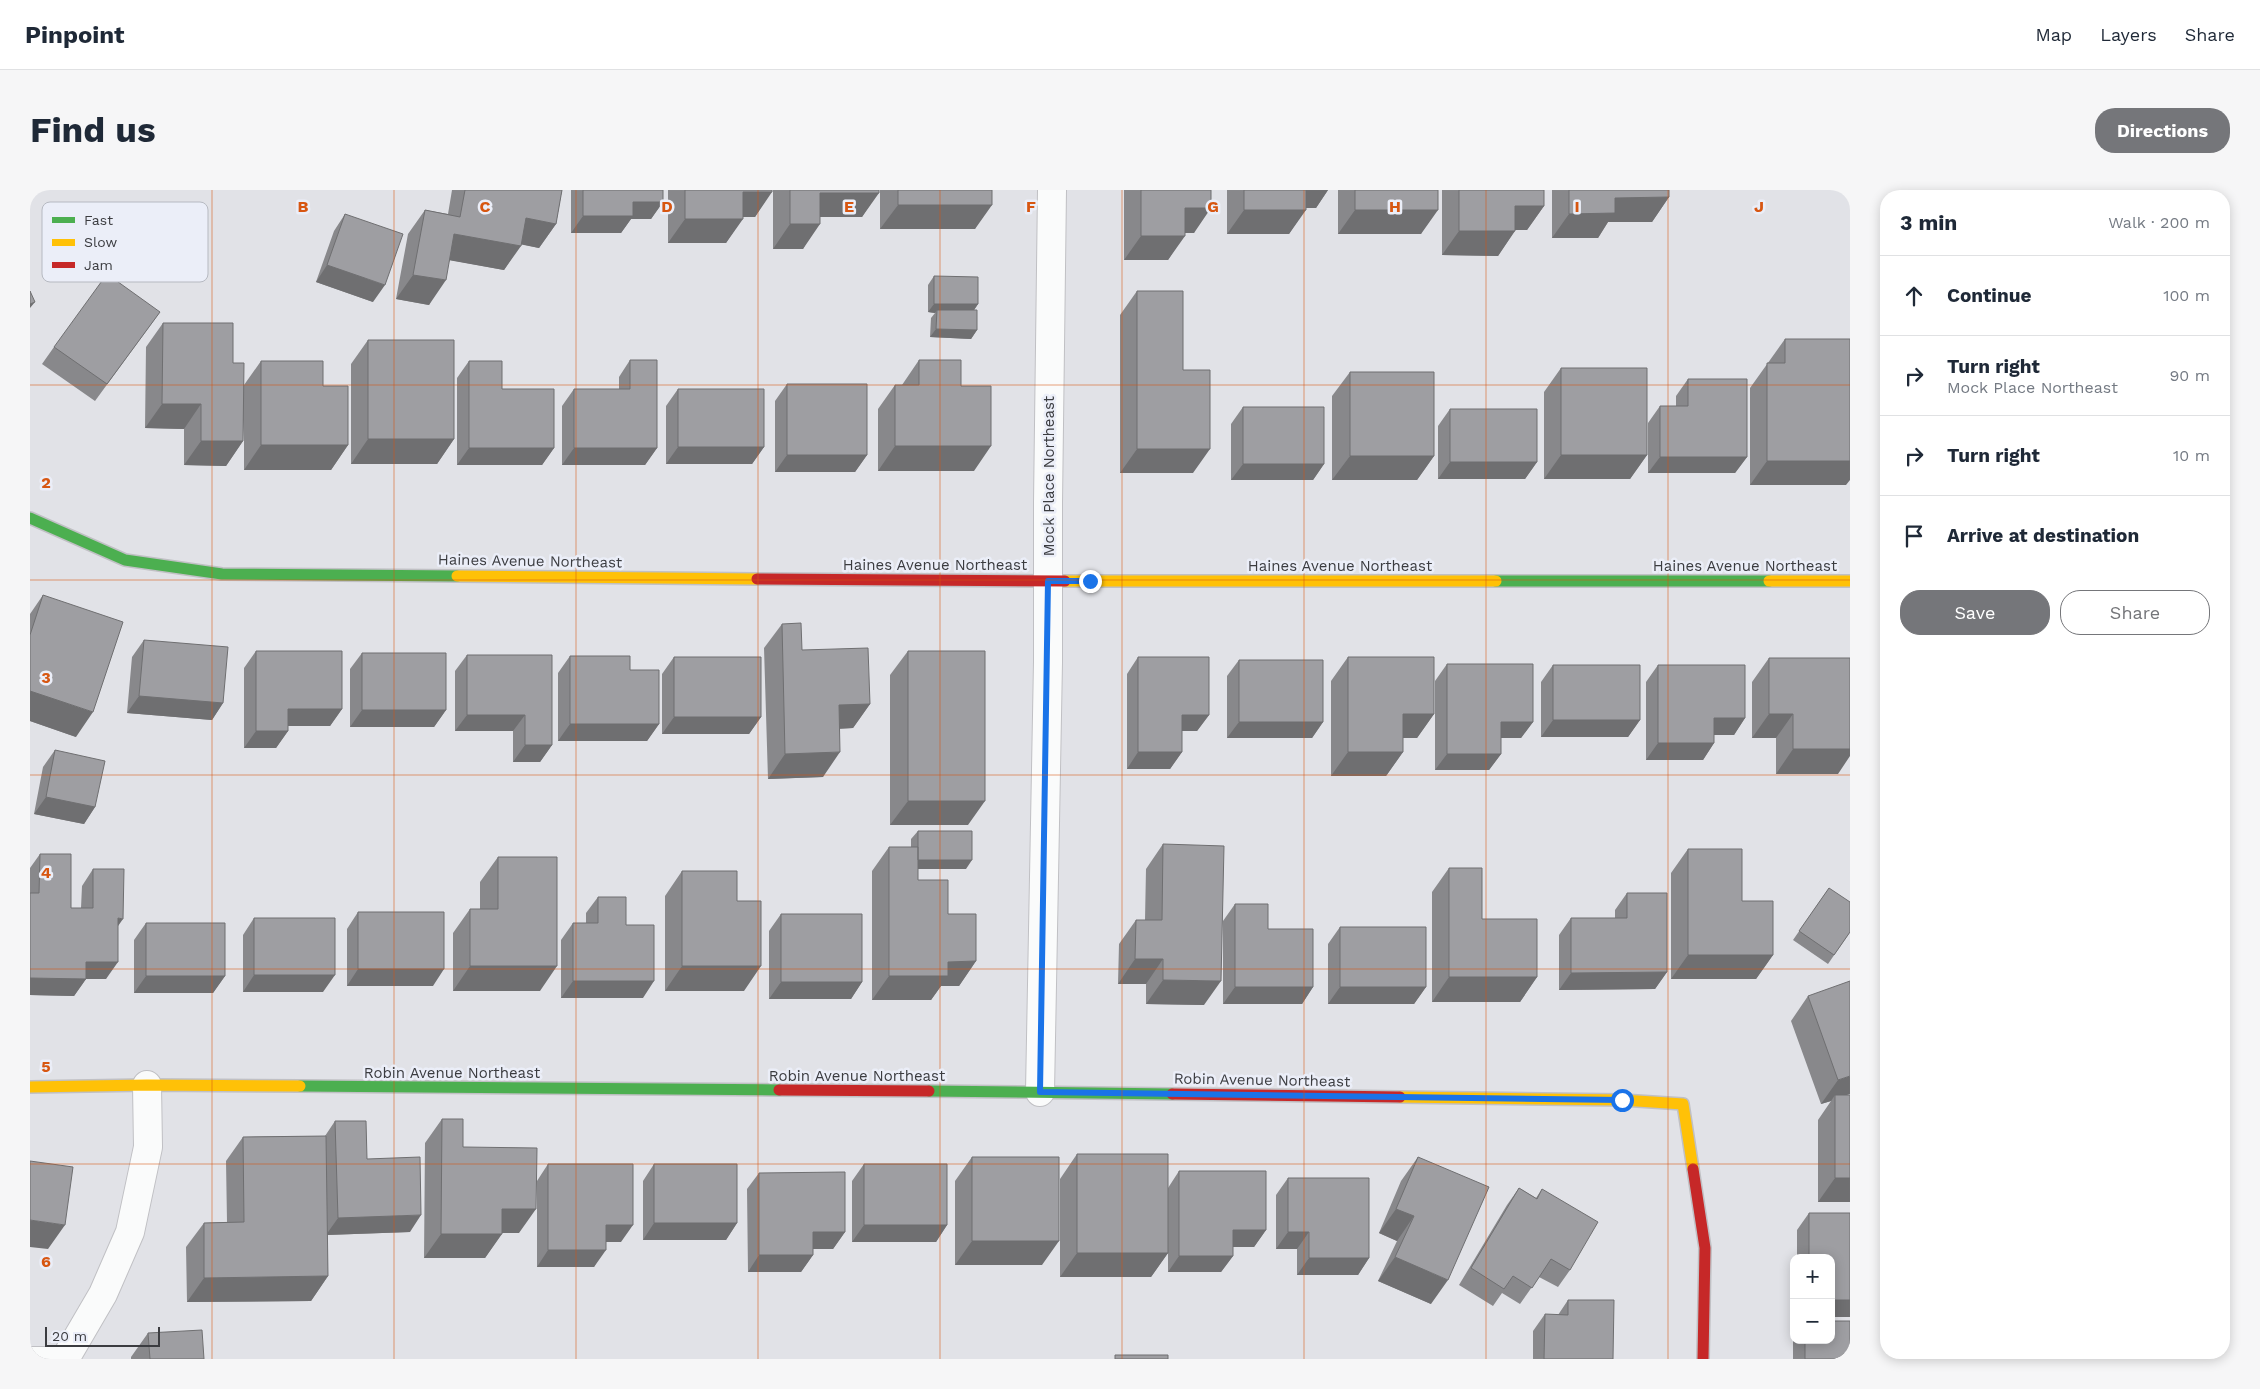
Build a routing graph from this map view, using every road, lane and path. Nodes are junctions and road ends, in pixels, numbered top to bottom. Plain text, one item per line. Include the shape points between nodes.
1 (1052, 190) edge
2 (30, 518) edge
3 (1048, 581) junction
4 (1850, 581) edge
5 (147, 1085) junction
6 (30, 1087) edge
7 (1040, 1092) junction
8 (30, 1357) edge
9 (66, 1358) edge
10 (1704, 1359) edge

1 - 3 street, Mock Place Northeast
2 - 3 street, Haines Avenue Northeast via 124,560 222,574
3 - 4 street, Haines Avenue Northeast
3 - 7 street, Mock Place Northeast
5 - 6 street, Robin Avenue Northeast
5 - 7 street, Robin Avenue Northeast
5 - 9 street via 148,1147 130,1232 103,1294
7 - 10 street, Robin Avenue Northeast via 1622,1100 1683,1104 1705,1248
8 - 9 lane

